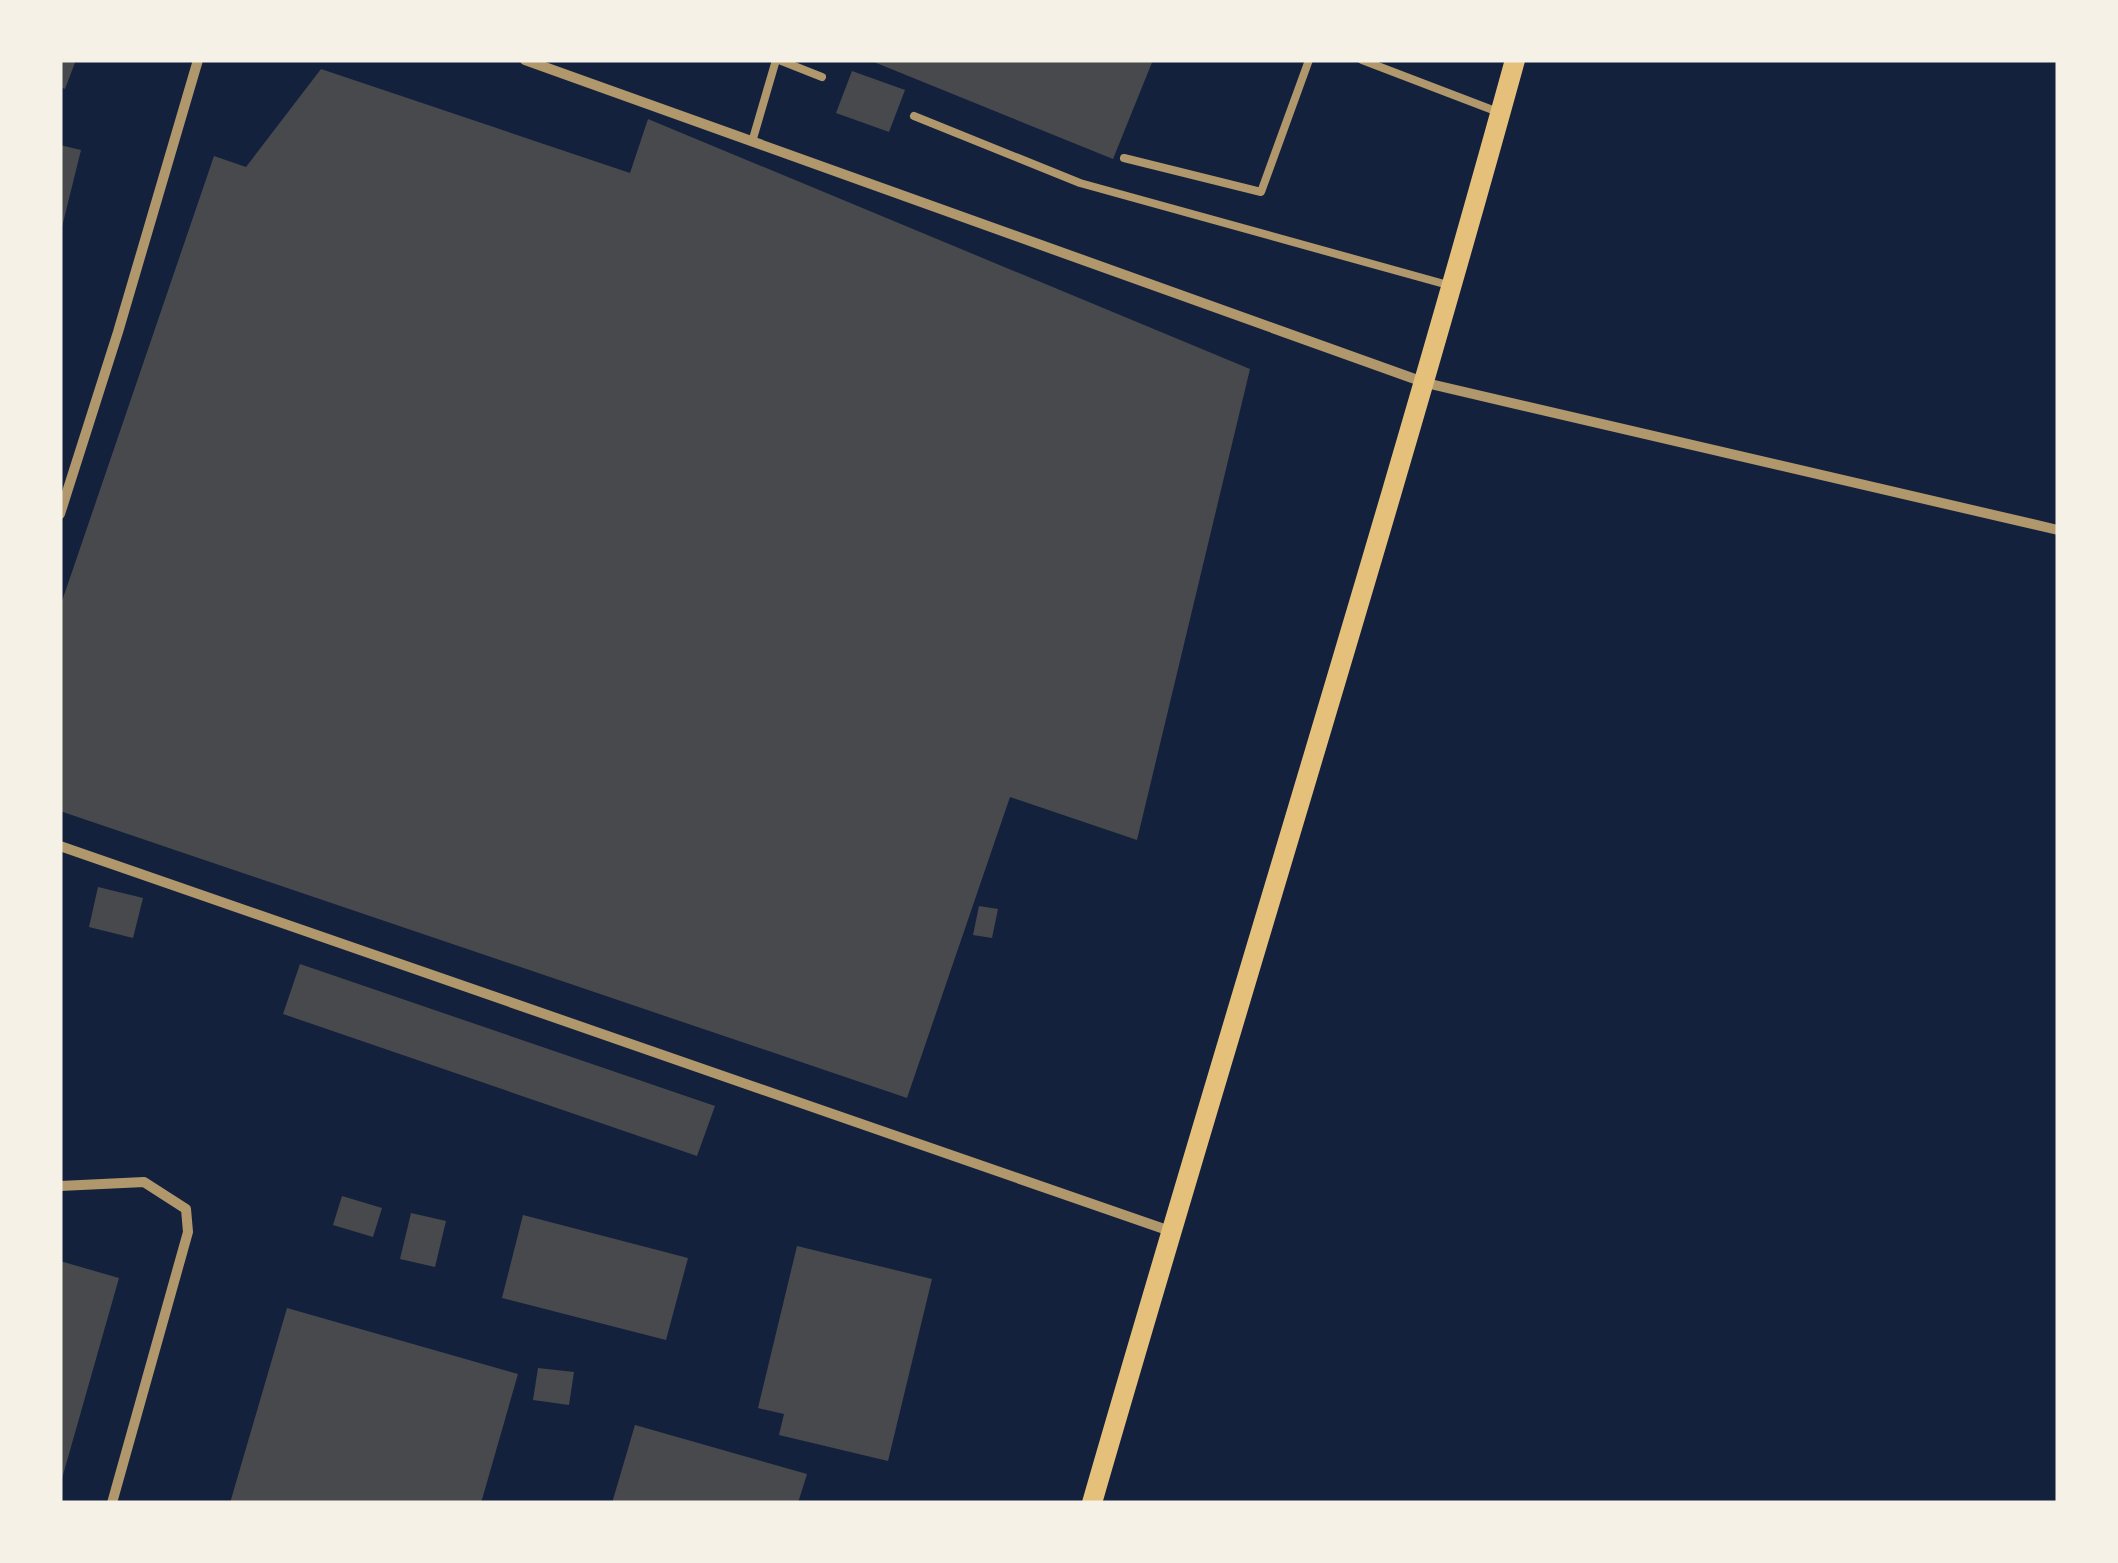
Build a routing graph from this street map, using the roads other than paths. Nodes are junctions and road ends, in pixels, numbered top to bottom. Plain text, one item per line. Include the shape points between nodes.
1 (198, 60) edge
2 (524, 60) edge
3 (778, 60) edge
4 (1310, 60) edge
5 (1362, 60) edge
6 (1515, 60) edge
7 (822, 77) dead end
8 (1500, 113) junction
9 (914, 116) dead end
10 (752, 142) junction
11 (1124, 158) dead end
12 (1452, 286) junction
13 (1426, 383) junction
14 (60, 514) edge
15 (2058, 530) edge
16 (60, 846) edge
17 (60, 1186) edge
18 (1170, 1231) junction
19 (112, 1503) edge
20 (1092, 1503) edge

1 - 14 street
2 - 10 street
3 - 7 lane
3 - 10 lane
4 - 11 lane via 1262,192
5 - 8 lane
6 - 8 main road
8 - 12 main road
9 - 12 lane via 1080,183
10 - 13 street
12 - 13 main road
13 - 15 street
13 - 18 main road
16 - 18 street
17 - 19 street via 144,1182 186,1209 188,1232
18 - 20 main road

